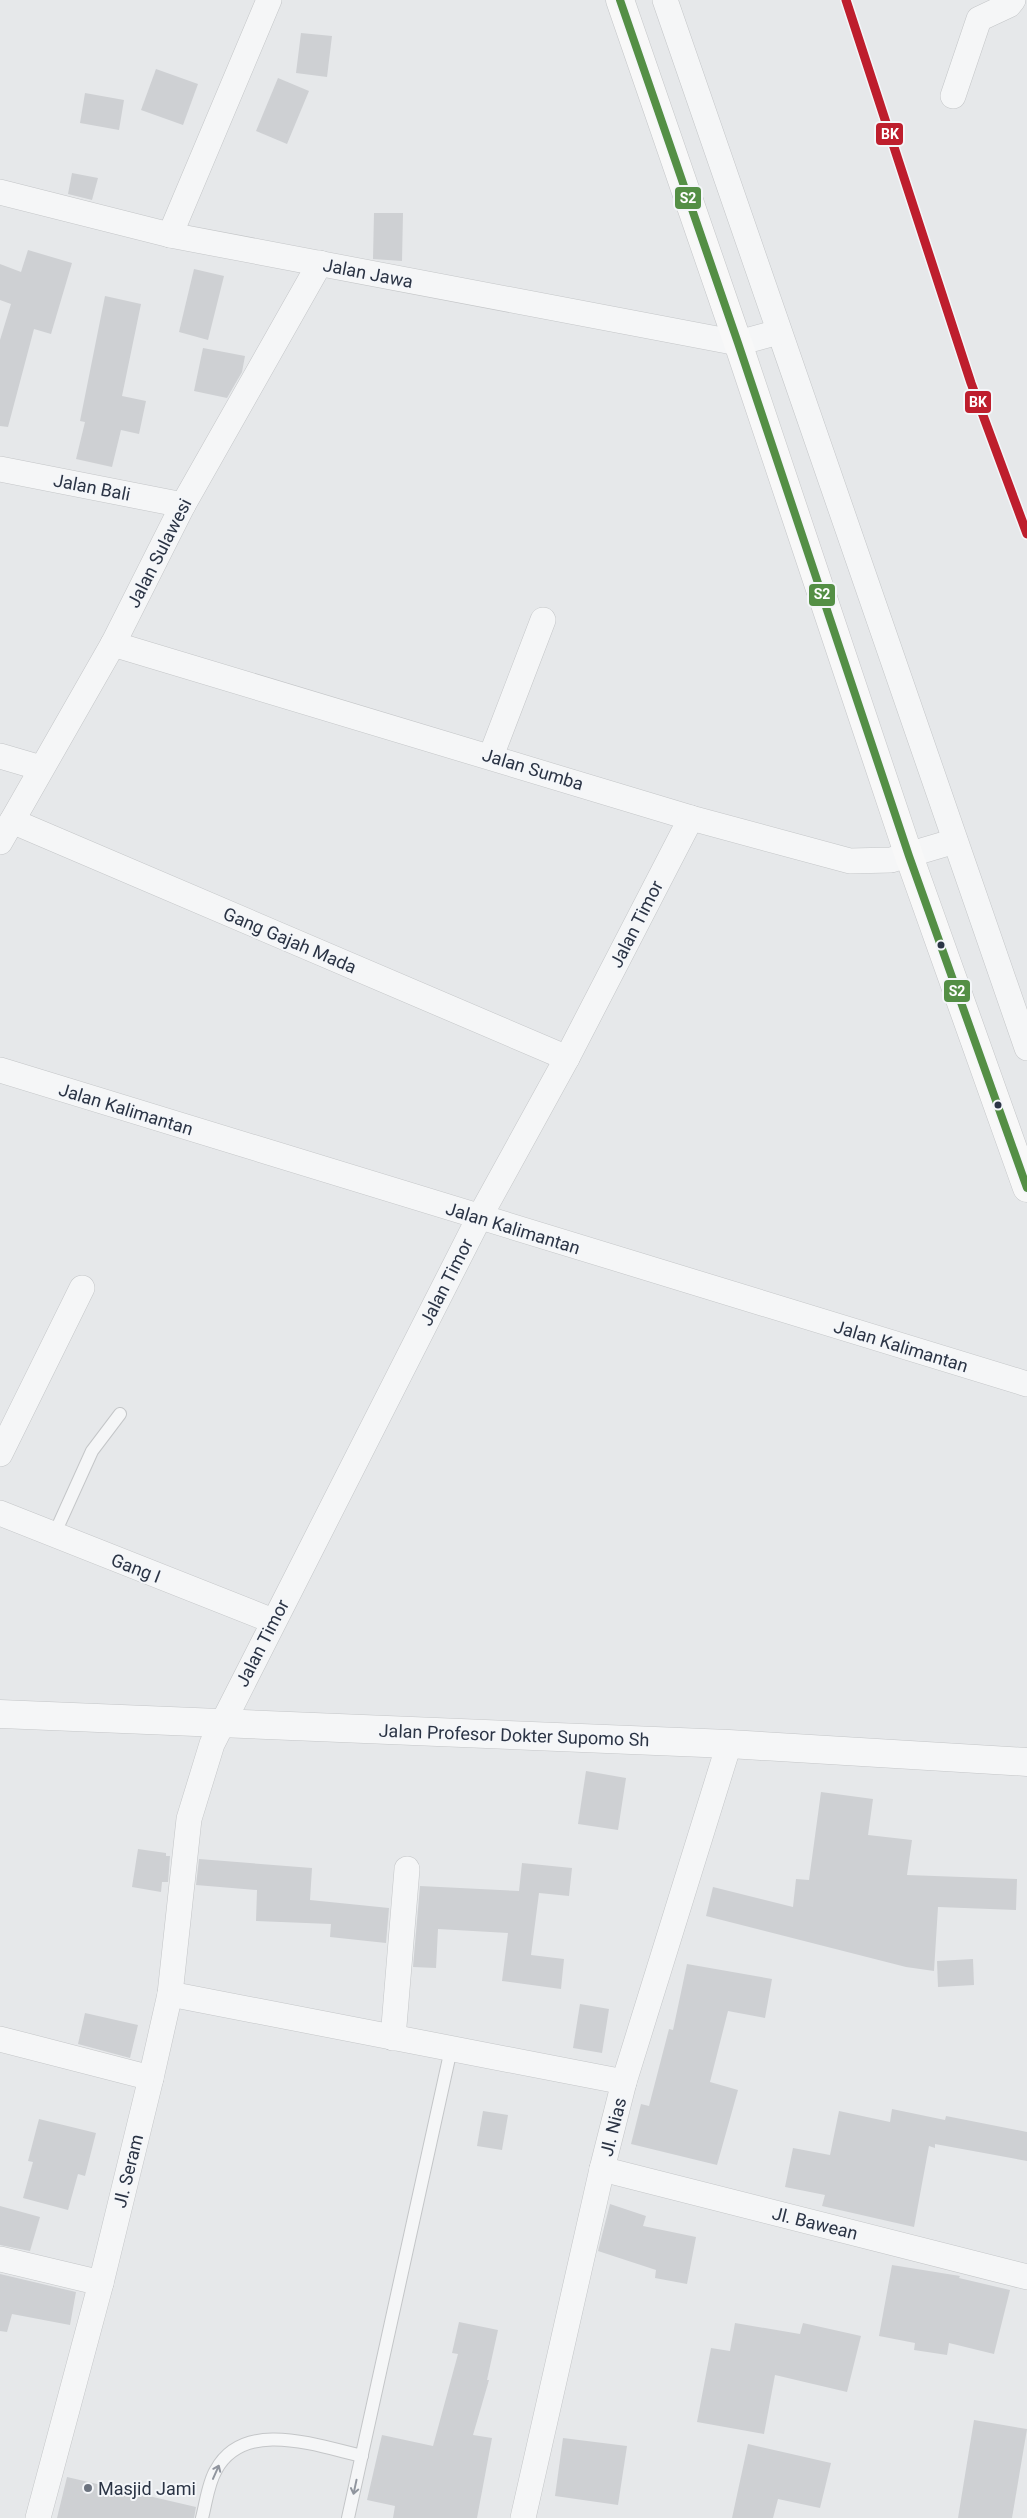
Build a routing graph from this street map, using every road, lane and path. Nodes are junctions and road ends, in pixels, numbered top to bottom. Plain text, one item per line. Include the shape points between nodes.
1 (269, 0) edge
2 (620, 0) edge
3 (665, 0) edge
4 (1013, 0) edge
5 (953, 96) dead end
6 (0, 192) edge
7 (170, 235) junction
8 (320, 263) junction
9 (779, 332) junction
10 (738, 343) junction
11 (0, 469) edge
12 (183, 505) junction
13 (543, 620) dead end
14 (113, 644) junction
15 (0, 756) edge
16 (491, 756) junction
17 (41, 768) junction
18 (691, 818) junction
19 (12, 821) junction
20 (955, 841) junction
21 (0, 842) edge
22 (909, 856) junction
23 (1027, 1048) edge
24 (567, 1058) junction
25 (0, 1070) edge
26 (1027, 1188) edge
27 (479, 1218) junction
28 (82, 1288) dead end
29 (1027, 1384) edge
30 (120, 1414) dead end
31 (0, 1454) edge
32 (0, 1513) edge
33 (54, 1536) junction
34 (273, 1621) junction
35 (0, 1714) edge
36 (222, 1723) junction
37 (729, 1744) junction
38 (1027, 1762) edge
39 (192, 1808) joint
40 (407, 1870) dead end
41 (170, 1994) junction
42 (393, 2038) junction
43 (0, 2039) edge
44 (451, 2049) junction
45 (152, 2078) junction
46 (624, 2082) junction
47 (602, 2169) junction
48 (0, 2259) edge
49 (1027, 2277) edge
50 (101, 2283) junction
51 (362, 2456) junction
52 (38, 2518) edge
53 (202, 2518) edge
54 (348, 2518) edge
55 (523, 2518) edge

1 - 7 street
2 - 10 main road
3 - 9 street
4 - 5 street via 979,19
6 - 7 street, Jalan Jawa
7 - 8 street, Jalan Jawa
8 - 10 street, Jalan Jawa
8 - 12 street, Jalan Sulawesi
9 - 10 street
9 - 20 street
10 - 22 main road
11 - 12 street, Jalan Bali
12 - 14 street, Jalan Sulawesi
13 - 16 street
14 - 16 street, Jalan Sumba
14 - 17 street, Jalan Sulawesi
15 - 17 street
16 - 18 street, Jalan Sumba
17 - 19 street, Jalan Sulawesi
18 - 22 street, Jalan Sumba via 850,861 871,862
18 - 24 street, Jalan Timor
19 - 21 street, Jalan Sulawesi
19 - 24 street, Gang Gajah Mada
20 - 22 street, Jalan Sumba
20 - 23 street
22 - 26 main road
24 - 27 street, Jalan Timor
25 - 27 street, Jalan Kalimantan
27 - 29 street, Jalan Kalimantan
27 - 34 street, Jalan Timor
28 - 31 street
30 - 33 lane via 92,1450
32 - 33 street, Gang I
33 - 34 street, Gang I
34 - 36 street, Jalan Timor
35 - 36 street, Jalan Profesor Dokter Supomo Sh
36 - 37 street, Jalan Profesor Dokter Supomo Sh
36 - 39 street, Jalan Timor
37 - 38 street, Jalan Profesor Dokter Supomo Sh
37 - 46 street, Jl. Nias
39 - 41 street, Jl. Seram
40 - 42 street
41 - 42 street
41 - 45 street, Jl. Seram
42 - 44 street
43 - 45 street
44 - 46 street
44 - 51 lane
45 - 50 street, Jl. Seram
46 - 47 street, Jl. Nias
47 - 49 street, Jl. Bawean
47 - 55 street, Jl. Nias
48 - 50 street
50 - 52 street, Jl. Seram
53 -> 51 lane via 215,2471 225,2456 245,2443 270,2439
51 -> 54 lane

